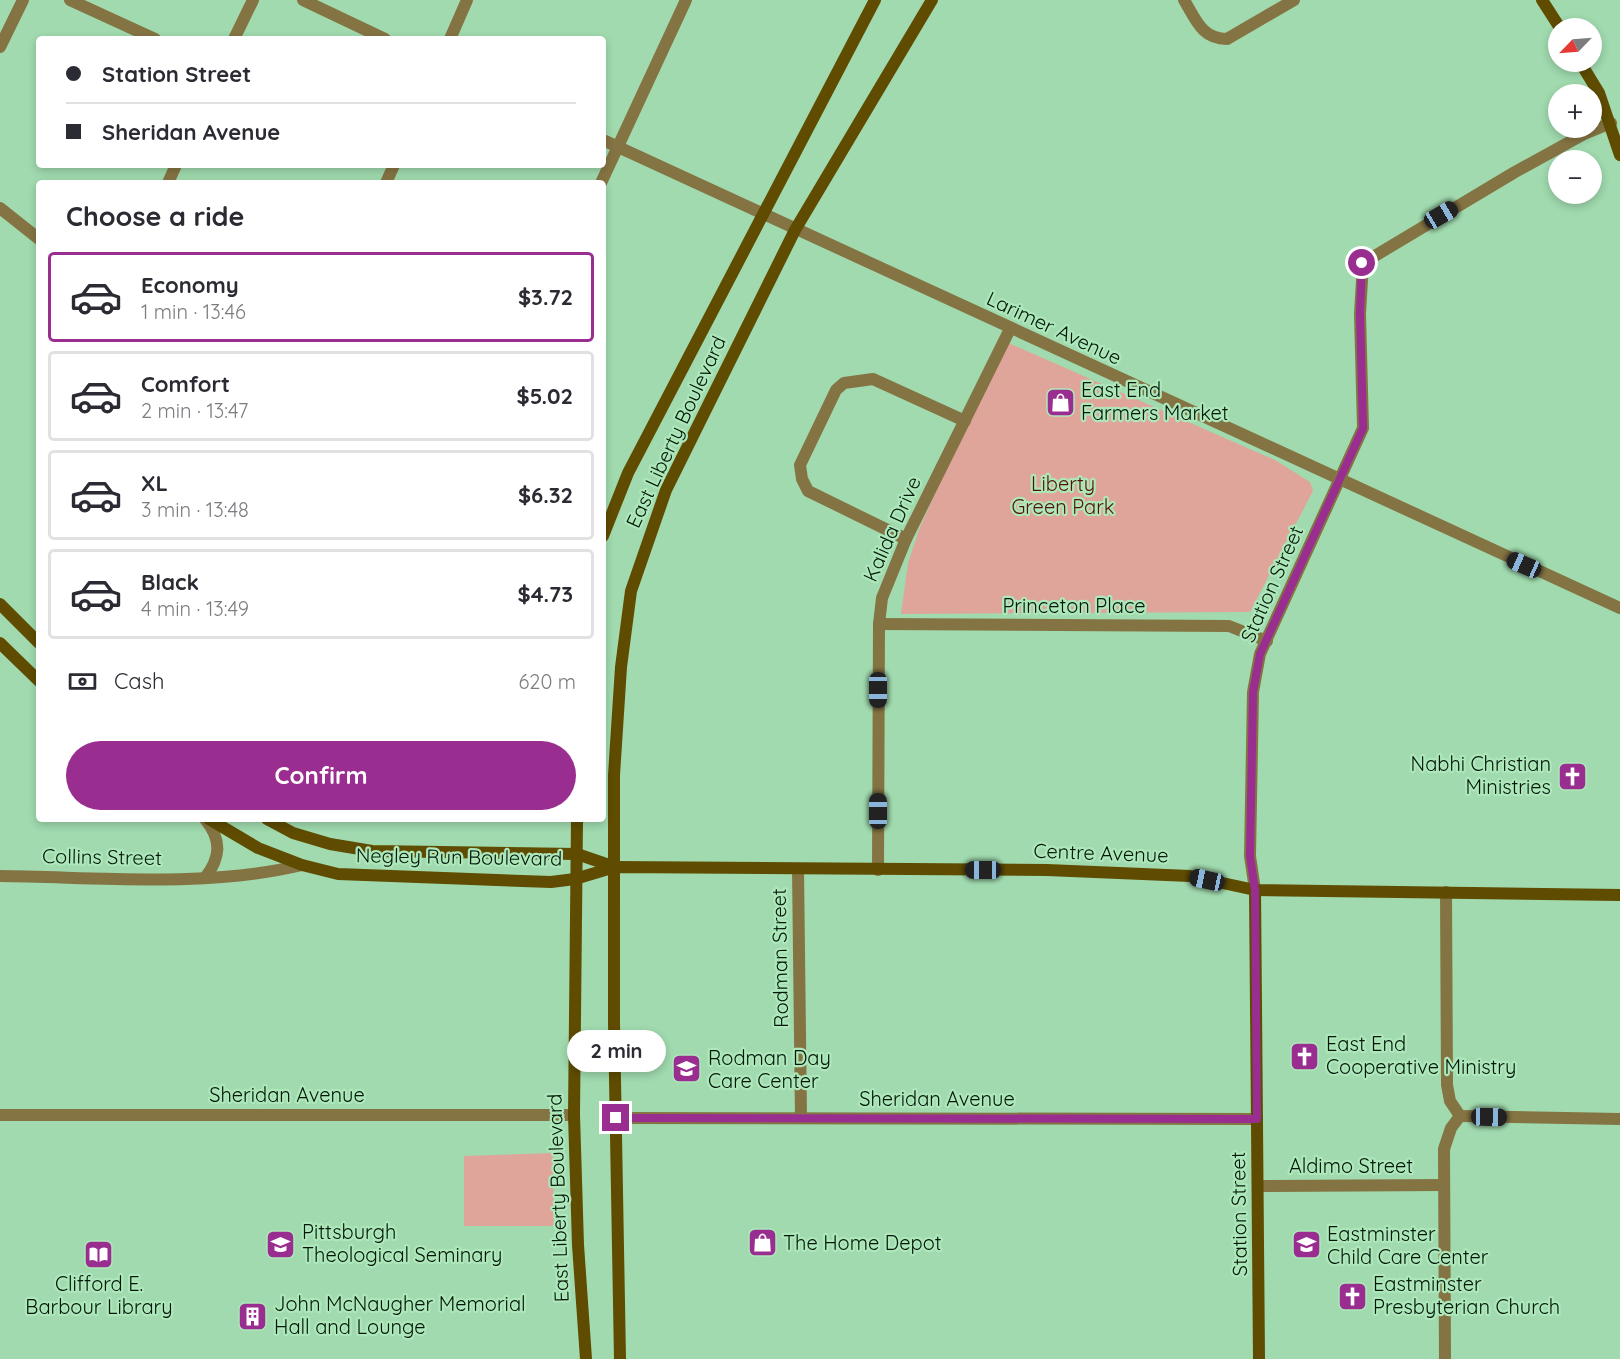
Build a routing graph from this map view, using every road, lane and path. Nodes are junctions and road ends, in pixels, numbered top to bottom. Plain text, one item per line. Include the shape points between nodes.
1 (23, 0) edge
2 (70, 0) edge
3 (253, 0) edge
4 (303, 0) edge
5 (467, 0) edge
6 (686, 0) edge
7 (875, 0) edge
8 (932, 0) edge
9 (1184, 0) edge
10 (1294, 0) edge
11 (1542, 0) edge
12 (1554, 18) edge
13 (148, 36) edge
14 (235, 36) edge
15 (379, 36) edge
16 (451, 36) edge
17 (0, 47) edge
18 (1586, 72) edge
19 (1611, 123) junction
20 (606, 141) edge
21 (618, 147) junction
22 (1620, 155) edge
23 (603, 180) edge
24 (0, 208) edge
25 (764, 214) junction
26 (795, 230) junction
27 (36, 237) edge
28 (1010, 329) junction
29 (965, 421) junction
30 (1340, 481) junction
31 (606, 528) edge
32 (906, 539) junction
33 (0, 604) edge
34 (1620, 608) edge
35 (879, 624) junction
36 (36, 640) edge
37 (1267, 641) junction
38 (0, 643) edge
39 (36, 678) edge
40 (209, 822) edge
41 (212, 822) edge
42 (273, 822) edge
43 (577, 822) edge
44 (577, 854) junction
45 (302, 866) junction
46 (615, 867) junction
47 (798, 869) junction
48 (878, 870) junction
49 (0, 876) edge
50 (205, 878) junction
51 (575, 879) junction
52 (1255, 890) junction
53 (1446, 892) junction
54 (1620, 895) edge
55 (0, 1115) edge
56 (574, 1115) junction
57 (1460, 1116) junction
58 (616, 1118) junction
59 (801, 1118) junction
60 (1257, 1119) junction
61 (1620, 1119) edge
62 (1444, 1185) junction
63 (1258, 1186) junction
64 (586, 1359) edge
65 (620, 1359) edge
66 (1259, 1359) edge
67 (1445, 1359) edge

1 - 17 street
2 - 13 street
3 - 14 street
4 - 15 street
5 - 16 street
6 - 21 street
7 - 25 main road, East Liberty Boulevard
8 - 26 main road, East Liberty Boulevard
9 - 10 street via 1202,31 1214,39 1227,39
11 - 12 main road
18 - 19 main road
19 - 22 main road
19 - 30 street, Station Street via 1515,172 1362,263 1363,428
20 - 21 street, Larimer Avenue
21 - 23 street
21 - 25 street, Larimer Avenue
24 - 27 street
25 - 26 street, Larimer Avenue
25 - 31 main road, East Liberty Boulevard via 628,473
26 - 28 street, Larimer Avenue
26 - 46 main road, East Liberty Boulevard via 666,490 638,567 625,624 621,668 614,775
28 - 29 street, Kalida Drive
28 - 30 street, Larimer Avenue
29 - 32 street, Kalida Drive
29 - 32 street via 873,379 844,383 836,390 800,465 802,479 808,491
30 - 34 street, Larimer Avenue
30 - 37 street, Station Street
32 - 35 street, Kalida Drive via 882,597
33 - 36 main road
35 - 37 street, Princeton Place via 1229,626
35 - 48 street, Kalida Drive
37 - 52 street, Station Street via 1260,654 1253,692 1250,856
38 - 39 main road
40 - 50 street via 219,848
41 - 45 main road, Negley Run Boulevard via 258,848
42 - 44 main road, Negley Run Boulevard via 330,844 372,851
43 - 44 main road, East Liberty Boulevard
44 - 46 main road, Negley Run Boulevard
44 - 51 main road, East Liberty Boulevard
45 - 50 street, Collins Street
45 - 51 main road, Negley Run Boulevard via 379,877 551,882
46 - 47 main road, Centre Avenue
46 - 51 main road, Negley Run Boulevard
46 - 58 main road, East Liberty Boulevard
47 - 48 main road, Centre Avenue
47 - 59 street, Rodman Street
48 - 52 main road, Centre Avenue via 1047,870 1190,876
49 - 50 street, Collins Street
51 - 56 main road, East Liberty Boulevard
52 - 53 main road, Centre Avenue
52 - 60 main road, Station Street
53 - 54 main road, Centre Avenue
53 - 57 street via 1447,1085 1450,1101
55 - 56 street, Sheridan Avenue
56 - 64 main road, East Liberty Boulevard
57 - 61 street
57 - 62 street via 1445,1141
58 - 59 street, Sheridan Avenue
58 - 65 main road, East Liberty Boulevard
59 - 60 street, Sheridan Avenue
60 - 63 main road, Station Street
62 - 63 street, Aldimo Street
62 - 67 street
63 - 66 main road, Station Street

